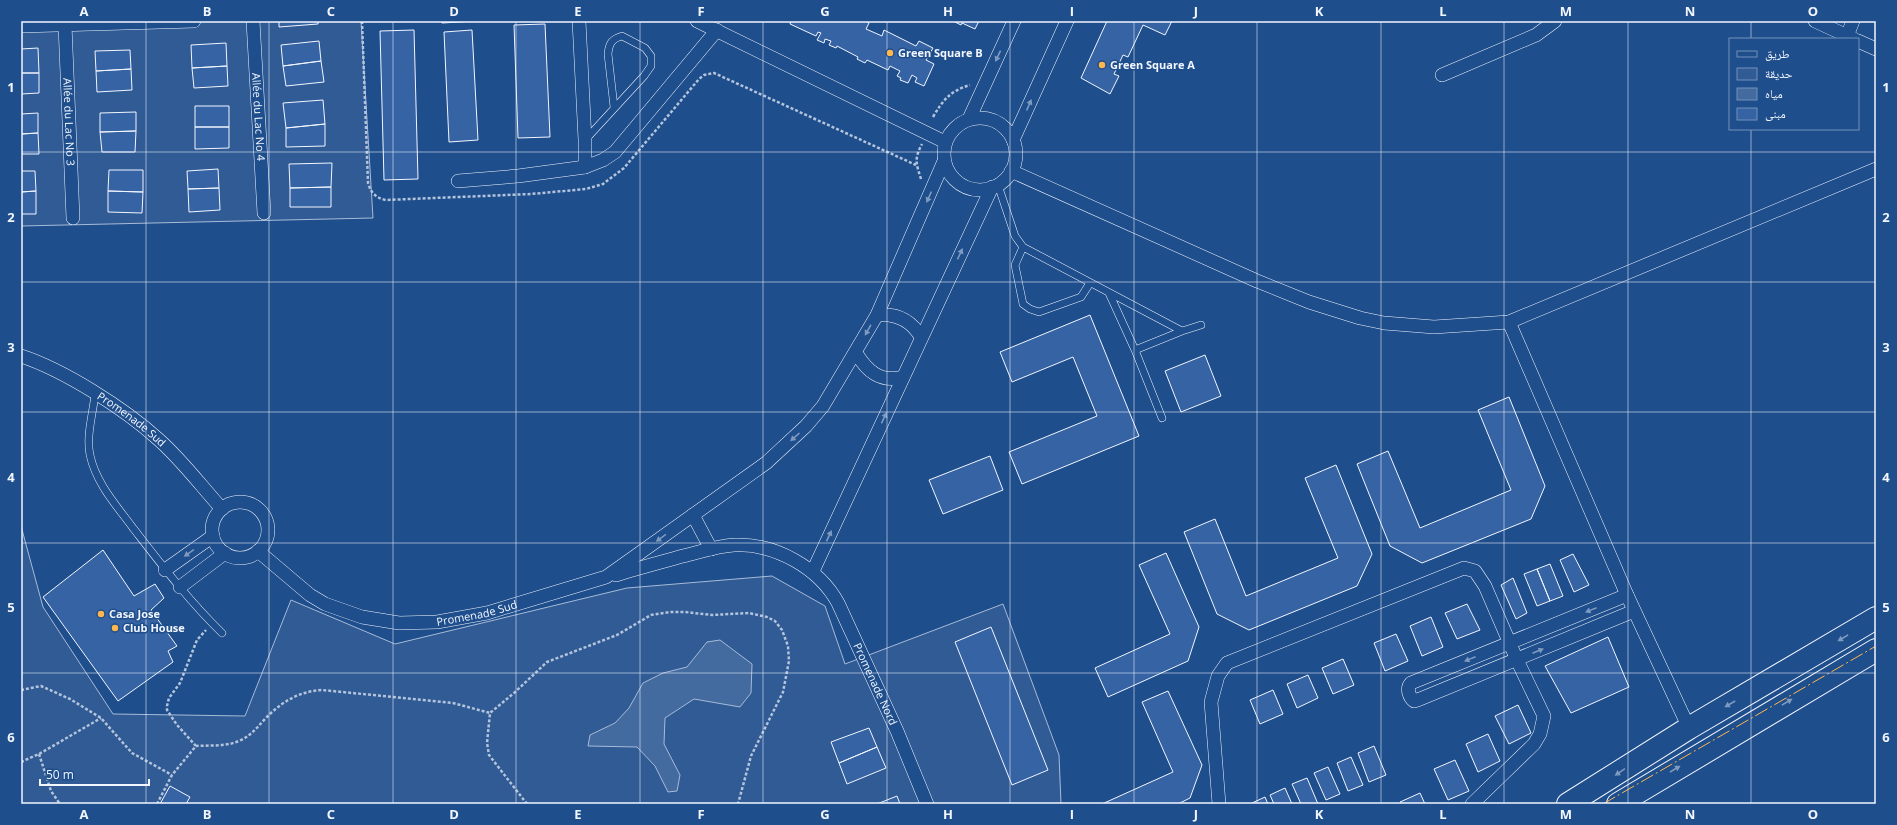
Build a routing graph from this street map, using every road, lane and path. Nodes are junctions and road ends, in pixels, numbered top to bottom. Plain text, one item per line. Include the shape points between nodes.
1 (194, 21) edge
2 (253, 21) edge
3 (579, 21) edge
4 (697, 21) edge
5 (1014, 21) edge
6 (1067, 21) edge
7 (1555, 21) edge
8 (1815, 21) edge
9 (1853, 21) edge
10 (65, 25) junction
11 (21, 26) edge
12 (717, 30) junction
13 (1853, 38) edge
14 (1859, 41) edge
15 (1876, 49) edge
16 (1442, 76) dead end
17 (985, 84) junction
18 (614, 107) junction
19 (933, 117) dead end
20 (969, 119) junction
21 (926, 133) junction
22 (585, 140) junction
23 (1013, 140) junction
24 (945, 142) junction
25 (944, 161) junction
26 (584, 167) junction
27 (1876, 169) edge
28 (1011, 171) junction
29 (458, 181) dead end
30 (995, 186) junction
31 (928, 198) junction
32 (264, 213) dead end
33 (73, 218) dead end
34 (1023, 248) junction
35 (1090, 283) junction
36 (1108, 293) junction
37 (877, 315) junction
38 (1510, 322) junction
39 (1201, 325) dead end
40 (1182, 331) junction
41 (921, 337) junction
42 (1135, 350) junction
43 (856, 353) junction
44 (21, 356) edge
45 (903, 377) junction
46 (95, 394) junction
47 (1162, 418) dead end
48 (222, 509) junction
49 (693, 515) junction
50 (213, 536) junction
51 (711, 549) junction
52 (258, 550) junction
53 (224, 553) junction
54 (165, 570) junction
55 (813, 571) junction
56 (606, 577) junction
57 (180, 587) junction
58 (1627, 595) junction
59 (1634, 611) junction
60 (1876, 618) edge
61 (212, 623) junction
62 (222, 633) dead end
63 (1510, 643) junction
64 (1876, 650) edge
65 (1516, 660) junction
66 (21, 690) edge
67 (490, 713) junction
68 (101, 718) junction
69 (1689, 728) junction
70 (196, 746) junction
71 (39, 754) junction
72 (21, 762) edge
73 (172, 775) junction
74 (60, 804) edge
75 (157, 804) edge
76 (527, 804) edge
77 (738, 804) edge
78 (927, 804) edge
79 (1219, 804) edge
80 (1472, 804) edge
81 (1568, 804) edge
82 (1618, 804) edge

1 - 10 street
2 - 32 street, Allée du Lac No 4
3 - 22 street
4 - 12 street
5 -> 17 street
23 -> 6 street
7 - 16 street via 1536,34
8 - 13 street
9 - 13 street
10 - 11 street
10 - 33 street, Allée du Lac No 3
12 - 21 street
12 - 26 street via 615,152
14 - 15 street
17 - 19 path via 971,84 957,89 941,102
17 - 20 street
18 - 18 lane via 608,54 614,38 622,36 645,48 652,56 651,66
18 - 22 lane
20 - 23 street via 982,117 995,121 1006,129
20 - 24 street via 957,126
21 - 24 street
21 - 31 path via 916,161
22 - 26 street
23 - 28 street via 1016,153
24 - 25 street
25 - 30 street via 949,173 962,185 974,190
25 -> 31 street
26 - 29 street
27 - 38 street
28 - 30 street
28 - 38 street via 1282,292 1332,310 1384,323 1417,327
30 - 34 lane via 1015,236
41 -> 30 street
31 - 37 street
34 - 35 lane
34 - 35 lane via 1015,266 1023,304 1030,309 1039,312 1081,296
35 - 36 lane
36 - 40 lane
36 - 42 lane
37 - 41 street via 889,314 905,320
37 -> 43 street
38 - 58 street
39 - 40 lane
40 - 42 lane
41 - 45 street
42 - 47 lane
43 - 45 street via 864,366 874,374 885,378
43 -> 49 street, Promenade Sud via 823,406 798,434 749,477
44 - 46 street, Promenade Sud via 54,370
55 -> 45 street
46 - 48 street, Promenade Sud via 120,409 158,439
46 - 54 lane via 90,439 94,468 102,485
48 - 50 street via 213,523
48 - 52 street via 232,503 244,502 262,513 268,529 265,541
49 - 51 street
49 -> 56 street, Promenade Sud
50 - 53 street via 217,546
50 -> 54 street
51 - 55 street via 734,545 761,548
51 - 56 street
52 - 53 street via 242,558
52 - 56 street, Promenade Sud via 310,595 332,608 374,620 399,623 437,622 487,614
53 - 57 street
54 - 57 lane
55 - 78 street, Promenade Nord via 833,593 838,603 897,731
57 - 61 lane
58 - 59 street
58 -> 63 street
65 -> 59 street
59 - 69 street
60 -> 69 highway
61 - 62 lane
61 - 70 path via 197,640 180,683 169,698 167,706 177,725
63 - 65 street
63 -> 65 street via 1411,683 1410,693 1413,700 1417,700
63 - 79 street via 1479,574 1464,568 1227,663 1218,676 1211,702
82 -> 64 highway
65 - 80 street via 1543,713 1543,725 1538,739 1527,753
66 - 68 path via 41,686 70,698
67 - 70 path via 453,703 310,690 301,692 278,706 252,734 242,740 225,745
67 - 76 path via 487,743 489,755
67 - 77 path via 547,662 574,650 593,646 651,615 670,612 712,615 749,613 767,617 775,621 782,630 788,646 789,660 783,692 751,756
68 - 71 path
68 - 73 path via 132,753
69 -> 81 highway
70 - 73 path
71 - 72 path
71 - 74 path via 51,791
73 - 75 path

